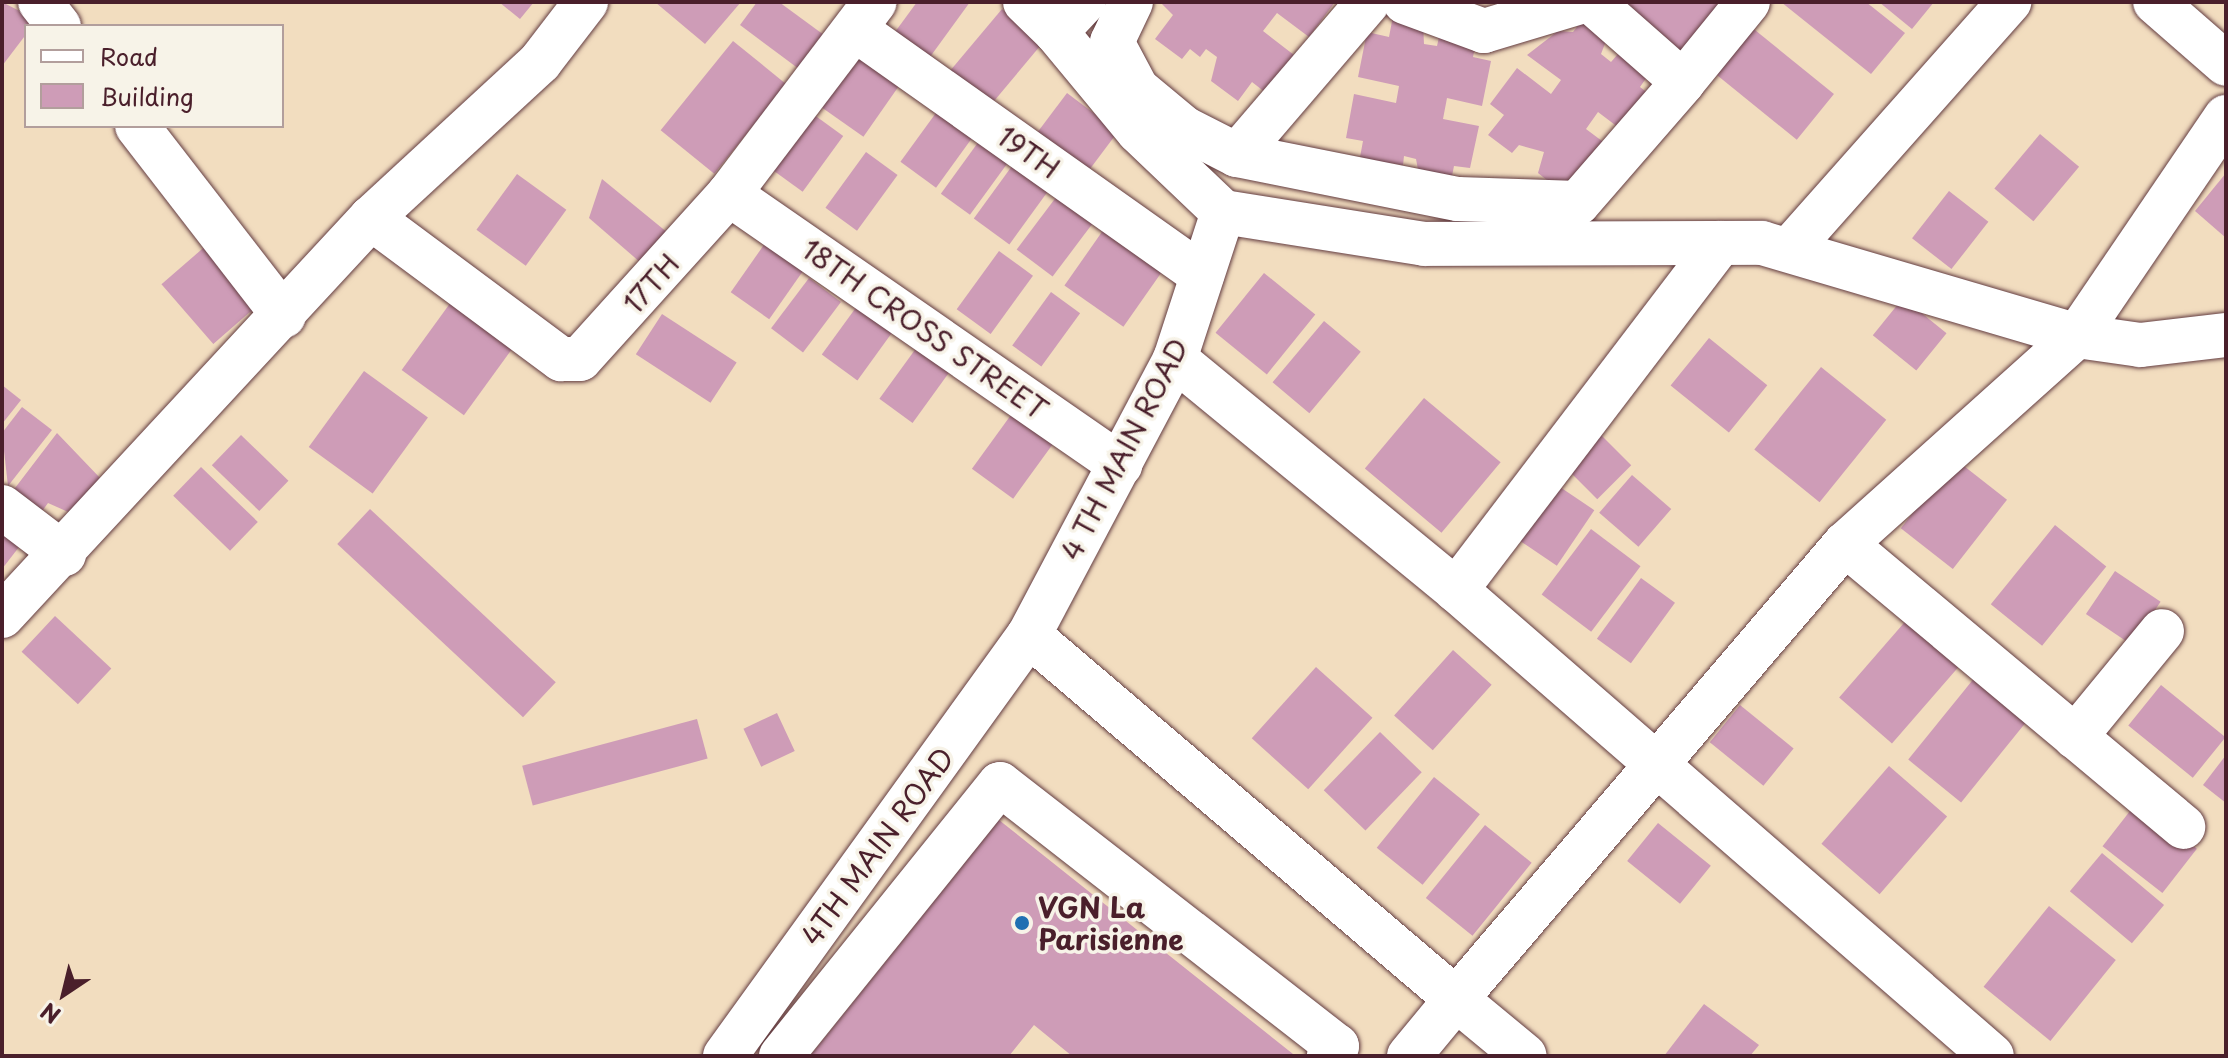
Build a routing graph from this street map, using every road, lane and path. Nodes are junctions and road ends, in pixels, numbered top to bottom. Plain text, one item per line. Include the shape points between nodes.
1 (40, 2) edge
2 (586, 2) edge
3 (1025, 2) edge
4 (1131, 2) edge
5 (1368, 2) edge
6 (1405, 2) edge
7 (1580, 2) edge
8 (1592, 2) edge
9 (1748, 2) edge
10 (2009, 2) edge
11 (2155, 2) edge
12 (865, 16) edge
13 (1070, 17) edge
14 (57, 24) edge
15 (2226, 64) edge
16 (1683, 82) junction
17 (2226, 117) edge
18 (139, 128) edge
19 (1237, 155) junction
20 (729, 194) junction
21 (1223, 212) junction
22 (371, 218) junction
23 (1720, 243) junction
24 (1789, 250) junction
25 (1202, 275) junction
26 (284, 316) junction
27 (2226, 335) edge
28 (2077, 336) junction
29 (1175, 359) junction
30 (1120, 465) junction
31 (2, 507) edge
32 (1845, 544) junction
33 (64, 554) junction
34 (1456, 590) junction
35 (2, 616) edge
36 (2162, 631) dead end
37 (1029, 635) junction
38 (2075, 737) junction
39 (1652, 767) junction
40 (2183, 827) dead end
41 (1456, 999) junction
42 (725, 1056) edge
43 (781, 1056) edge
44 (1329, 1056) edge
45 (1409, 1056) edge
46 (1525, 1056) edge
47 (1992, 1056) edge

1 - 14 street
2 - 22 street via 540,62
3 - 13 street
4 - 19 street via 1112,42 1137,89 1184,128
5 - 19 street
6 - 7 street via 1484,31
8 - 16 street
9 - 16 street
10 - 24 street
11 - 15 street
12 - 20 street, 17TH
12 - 25 street, 19TH
13 - 21 street via 1138,131
16 - 19 street via 1578,203 1458,199
17 - 28 street
18 - 26 street
20 - 22 street, 17TH via 580,359 561,359
20 - 30 street, 18TH CROSS STREET
21 - 23 street via 1424,244
21 - 25 street, 4 TH MAIN ROAD
22 - 26 street
23 - 24 street
23 - 34 street
24 - 28 street
25 - 29 street, 4 TH MAIN ROAD
26 - 33 street
27 - 28 street via 2140,345
28 - 32 street
29 - 30 street, 4 TH MAIN ROAD
29 - 34 street
30 - 37 street, 4 TH MAIN ROAD
31 - 33 street
32 - 38 street
32 - 39 street
33 - 35 street
34 - 39 street
36 - 38 street
37 - 41 street
37 - 42 street, 4TH MAIN ROAD
38 - 40 street
39 - 41 street
39 - 47 street
41 - 45 street
41 - 46 street
43 - 44 street via 1000,784 1337,1046

